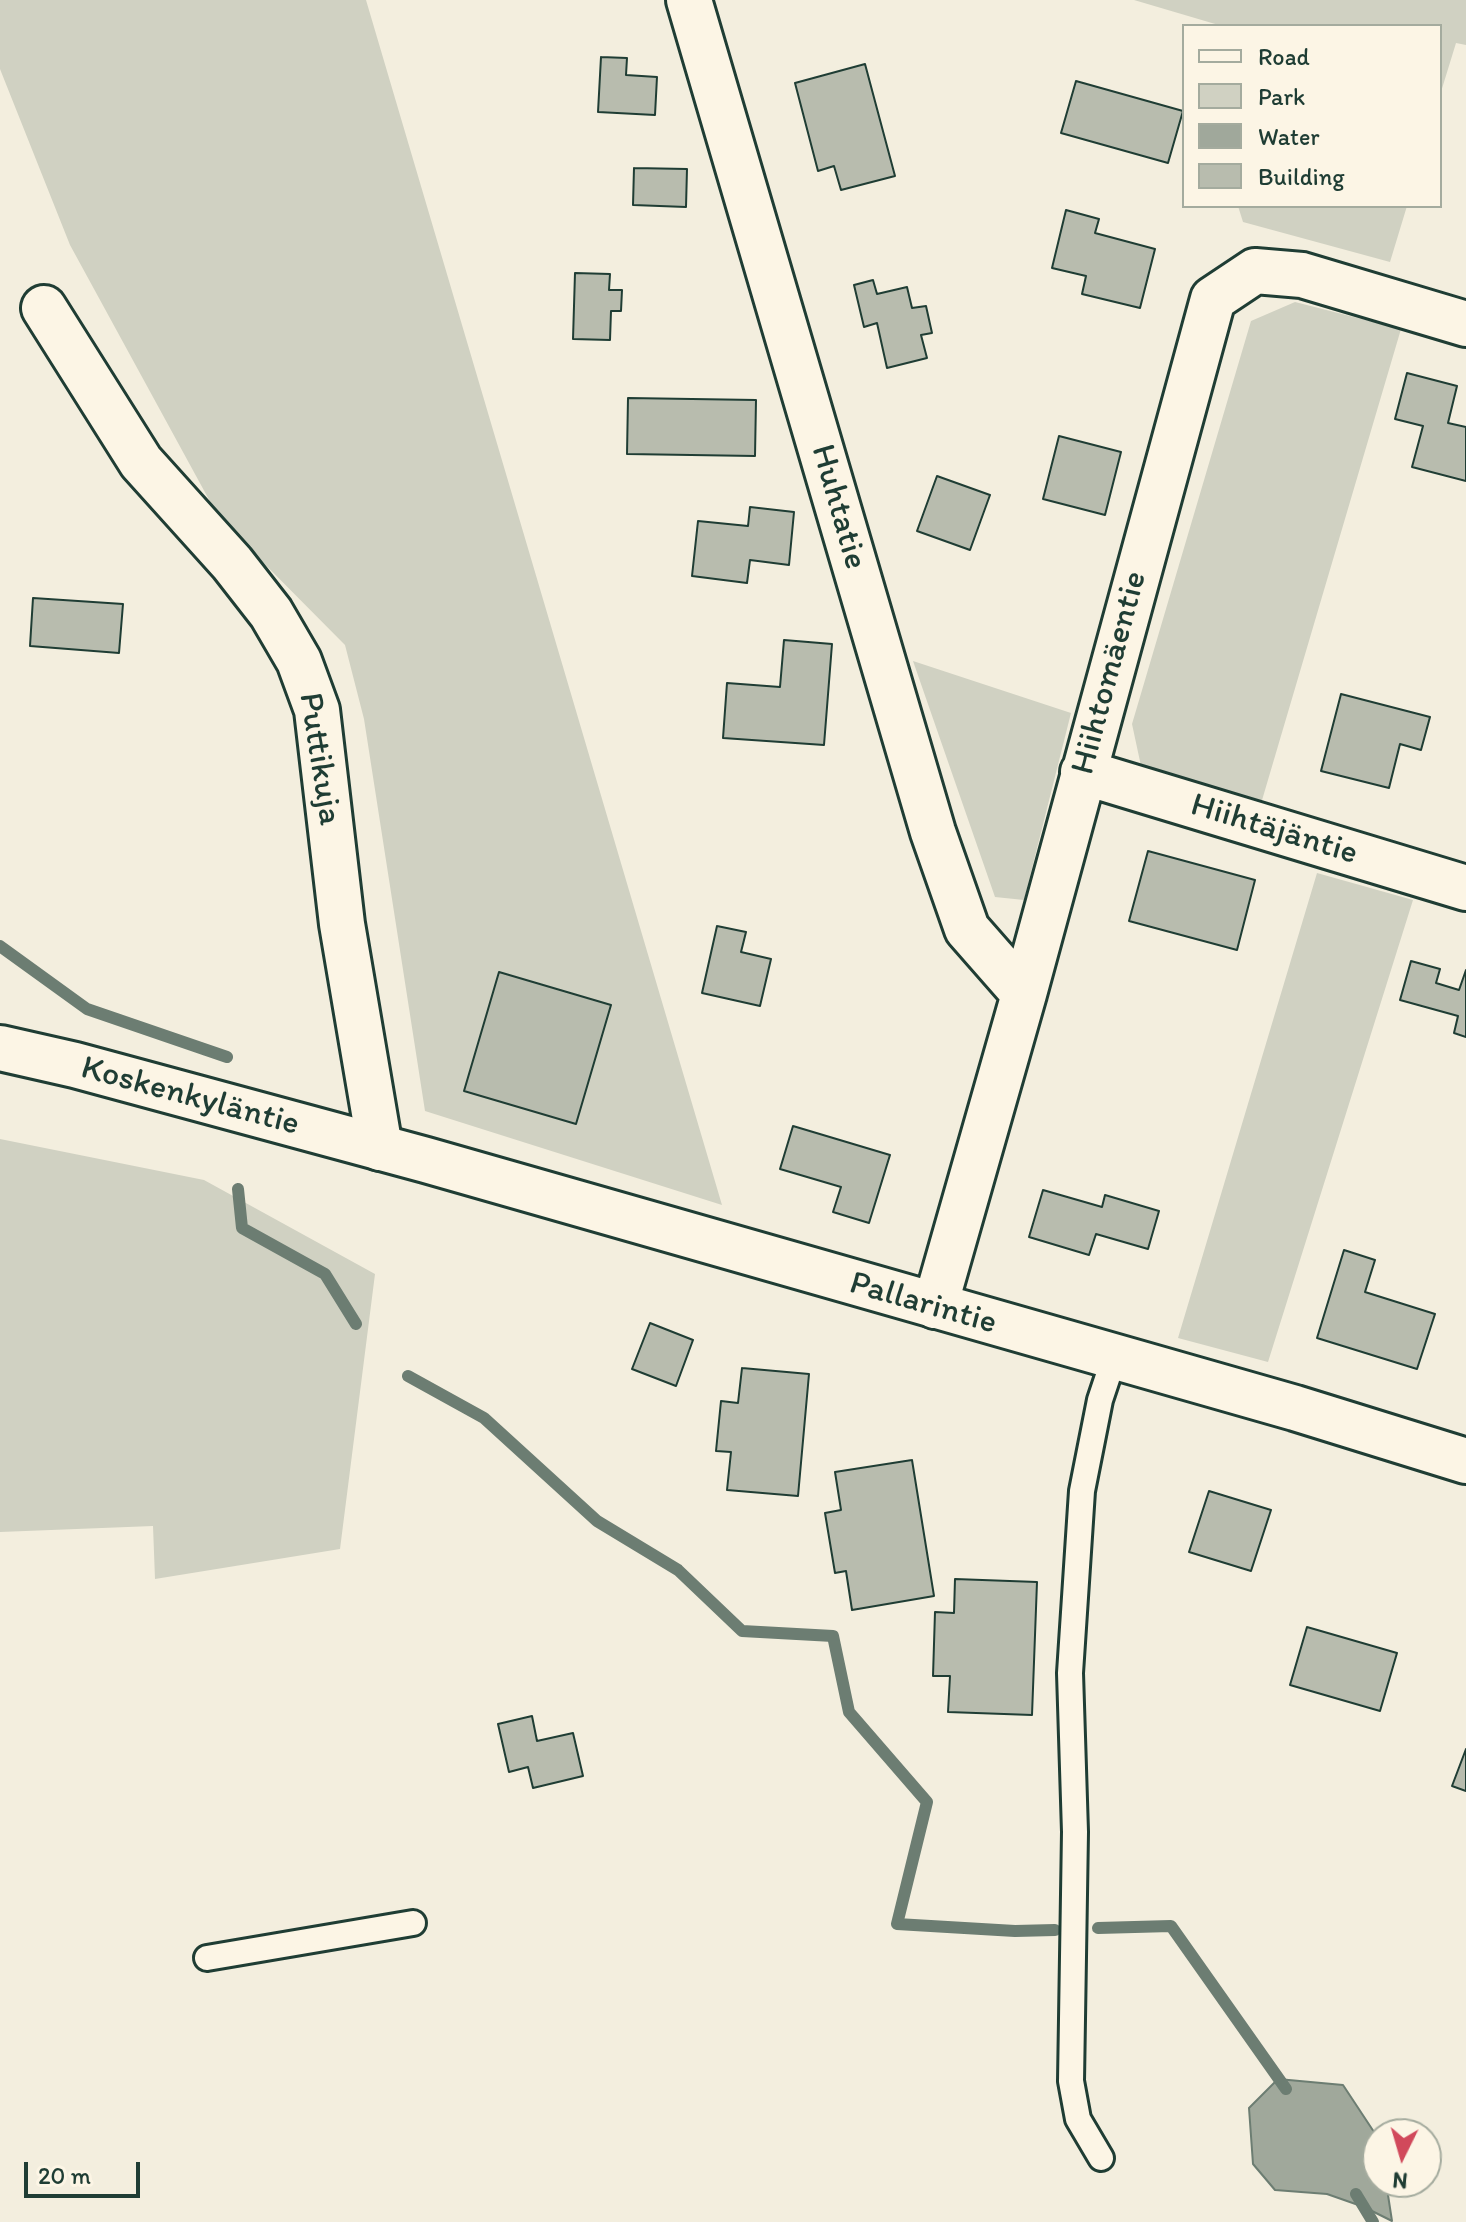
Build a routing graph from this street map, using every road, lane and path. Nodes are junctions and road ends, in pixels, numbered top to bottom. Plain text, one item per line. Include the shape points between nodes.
1 (689, 0) edge
2 (44, 308) dead end
3 (1466, 324) edge
4 (1083, 772) junction
5 (1466, 888) edge
6 (1024, 994) junction
7 (0, 1048) edge
8 (380, 1148) junction
9 (935, 1306) junction
10 (1114, 1358) junction
11 (1466, 1461) edge
12 (413, 1923) dead end
13 (207, 1958) dead end
14 (1101, 2158) dead end

1 - 6 street, Huhtatie via 933,832 967,929
2 - 8 street, Puttikuja via 141,462 232,563 299,661 317,710 342,924
3 - 4 street, Hiihtomäentie via 1302,275 1255,271 1213,299
4 - 5 street, Hiihtäjäntie
4 - 6 street, Hiihtomäentie
6 - 9 street, Hiihtomäentie
7 - 8 street, Koskenkyläntie
8 - 9 street, Pallarintie
9 - 10 street, Pallarintie
10 - 11 street, Pallarintie
10 - 14 lane via 1082,1491 1070,1673 1075,1832 1071,2081 1078,2119
12 - 13 lane

